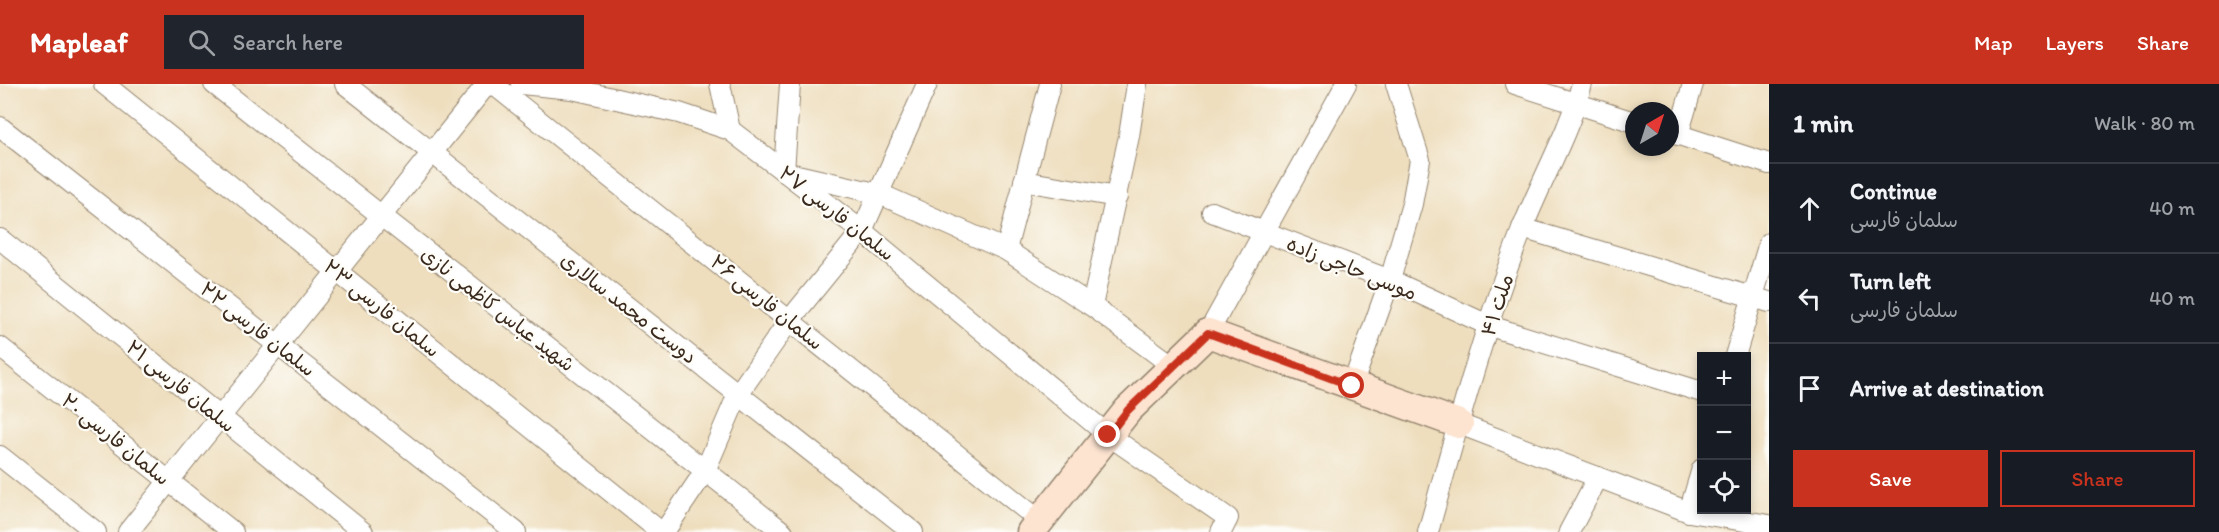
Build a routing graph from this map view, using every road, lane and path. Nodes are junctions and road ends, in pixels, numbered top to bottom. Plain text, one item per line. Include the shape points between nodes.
1 (104, 84) edge
2 (214, 84) edge
3 (345, 84) edge
4 (487, 84) edge
5 (493, 84) edge
6 (522, 84) edge
7 (720, 84) edge
8 (790, 84) edge
9 (927, 84) edge
10 (1050, 84) edge
11 (1137, 84) edge
12 (1346, 84) edge
13 (1396, 84) edge
14 (1515, 84) edge
15 (1582, 84) edge
16 (1693, 84) edge
17 (1576, 105) junction
18 (1625, 119) edge
19 (1679, 121) edge
20 (0, 127) edge
21 (730, 130) junction
22 (1679, 136) edge
23 (432, 153) junction
24 (1769, 164) edge
25 (784, 172) junction
26 (1024, 181) junction
27 (880, 194) junction
28 (1116, 197) junction
29 (1212, 212) dead end
30 (381, 218) junction
31 (1522, 228) junction
32 (862, 231) junction
33 (1262, 233) junction
34 (0, 239) edge
35 (1769, 243) edge
36 (1006, 250) junction
37 (338, 273) junction
38 (1390, 280) junction
39 (1761, 299) edge
40 (1092, 306) junction
41 (789, 321) junction
42 (1490, 326) junction
43 (1208, 333) junction
44 (279, 346) junction
45 (0, 347) edge
46 (1737, 352) edge
47 (1173, 366) junction
48 (1352, 386) junction
49 (1697, 391) edge
50 (738, 394) junction
51 (221, 418) junction
52 (1459, 424) junction
53 (1108, 435) junction
54 (0, 456) edge
55 (705, 471) junction
56 (1598, 477) junction
57 (169, 481) junction
58 (1697, 483) edge
59 (1689, 512) junction
60 (1224, 525) edge
61 (1035, 526) edge
62 (1758, 527) edge
63 (96, 532) edge
64 (128, 532) edge
65 (233, 532) edge
66 (363, 532) edge
67 (516, 532) edge
68 (662, 532) edge
69 (783, 532) edge
70 (913, 532) edge
71 (1428, 532) edge
72 (1569, 532) edge

1 - 37 street, سلمان فارسی ۲۳
2 - 30 street, شهید عباس کاظمی نازی
3 - 23 street, دوست محمد سالاری
4 - 23 street
5 - 41 street, سلمان فارسی ۲۶
6 - 21 street, سلمان فارسی ۲۷ via 572,89 679,113
7 - 21 street
8 - 25 street
9 - 27 street
10 - 26 street
11 - 28 street
12 - 33 street
13 - 38 street via 1420,160
14 - 17 street
15 - 17 street, ملت ۴۱
16 - 19 street
17 - 18 street
17 - 31 street, ملت ۴۱
20 - 44 street, سلمان فارسی ۲۲
21 - 25 street, سلمان فارسی ۲۷
22 - 24 street
23 - 30 street
23 - 50 street, دوست محمد سالاری
25 - 27 street
25 - 32 street, سلمان فارسی ۲۷
26 - 28 street
26 - 36 street
27 - 32 street
27 - 36 street
28 - 40 street
29 - 33 street, موسی حاجی زاده
30 - 37 street
30 - 55 street, شهید عباس کاظمی نازی
31 - 39 street
31 - 42 street, ملت ۴۱
32 - 41 street
32 - 53 street, سلمان فارسی ۲۷
33 - 38 street, موسی حاجی زاده
33 - 43 street
34 - 51 street, سلمان فارسی ۲۱
35 - 39 street
36 - 40 street
37 - 44 street
37 - 68 street, سلمان فارسی ۲۳
38 - 42 street, موسی حاجی زاده
38 - 48 street
39 - 46 street
40 - 47 street
41 - 50 street
41 - 61 street, سلمان فارسی ۲۶
42 - 49 street, موسی حاجی زاده
42 - 52 street, ملت ۴۱
43 - 47 street
43 - 48 street
44 - 51 street
44 - 67 street, سلمان فارسی ۲۲
45 - 57 street, سلمان فارسی ۲۰
47 - 53 street
48 - 52 street
50 - 55 street
50 - 70 street, دوست محمد سالاری
51 - 57 street
51 - 66 street, سلمان فارسی ۲۱
52 - 56 street
52 - 71 street, ملت ۴۱
53 - 60 street, سلمان فارسی ۲۷
53 - 61 street
54 - 63 street
55 - 68 street
55 - 69 street, شهید عباس کاظمی نازی
56 - 59 street
56 - 72 street
57 - 64 street
57 - 65 street, سلمان فارسی ۲۰
58 - 59 street
59 - 62 street

